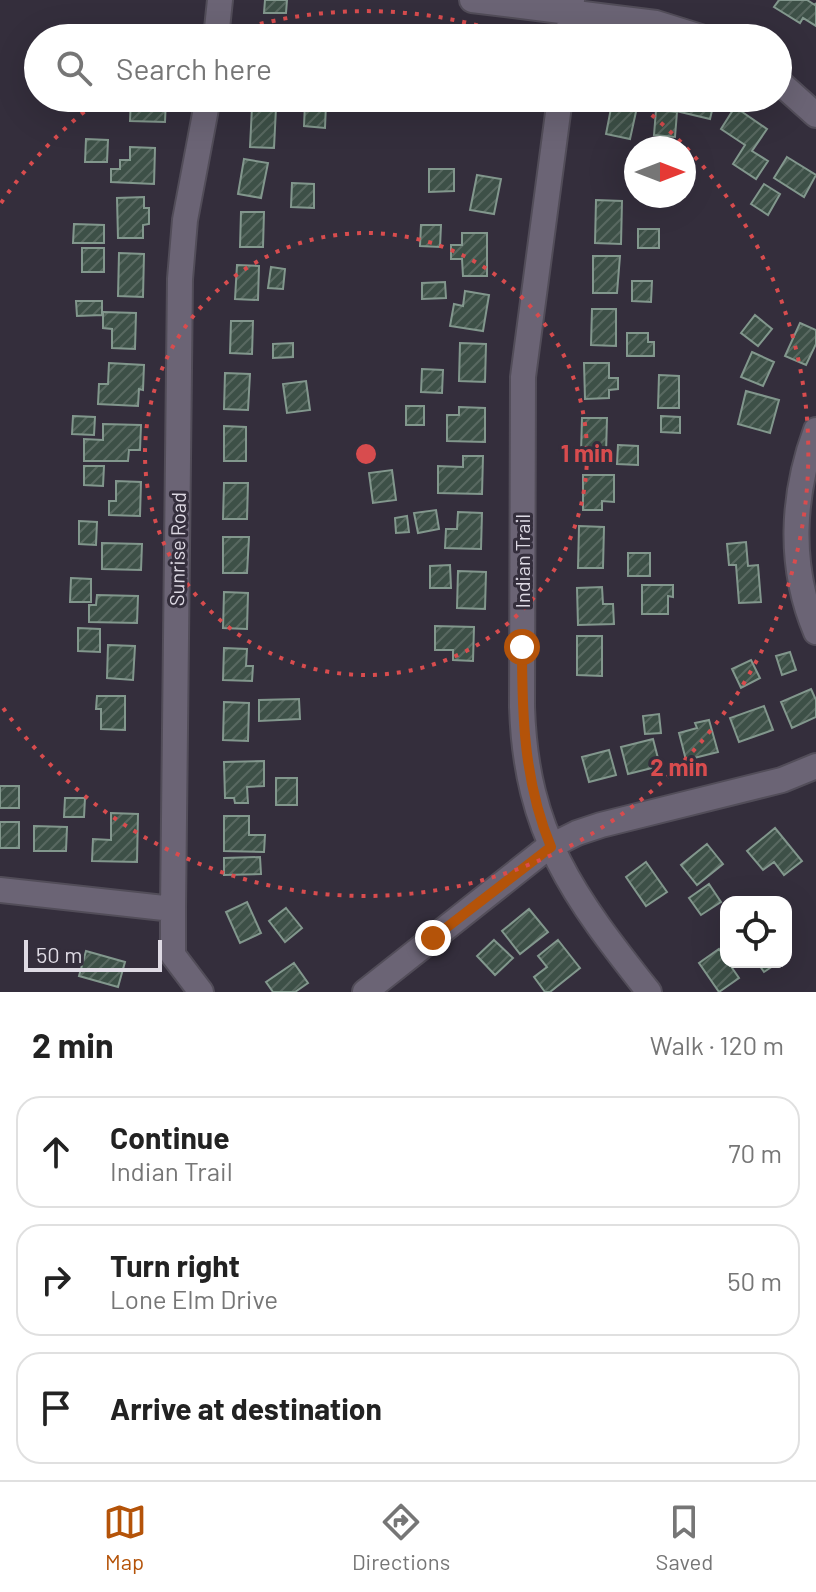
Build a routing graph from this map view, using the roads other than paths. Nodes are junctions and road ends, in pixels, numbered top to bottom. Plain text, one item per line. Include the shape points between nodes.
1 (220, 0) edge
2 (472, 0) edge
3 (572, 6) edge
4 (217, 24) edge
5 (659, 24) edge
6 (792, 94) edge
7 (205, 112) edge
8 (558, 112) edge
9 (816, 115) edge
10 (816, 430) edge
11 (816, 632) edge
12 (816, 766) edge
13 (551, 847) junction
14 (0, 890) edge
15 (173, 909) junction
16 (201, 992) edge
17 (365, 992) edge
18 (649, 992) edge

1 - 4 street
2 - 3 street
3 - 5 street
6 - 9 street
7 - 15 street, Sunrise Road via 180,279
8 - 13 street, Indian Trail via 523,377 522,724 534,797
10 - 11 street via 796,515 801,583
12 - 13 street via 782,780 601,825
13 - 17 street
13 - 18 street, Indian Trail via 589,915
14 - 15 street
15 - 16 street, Sunrise Road via 173,955

